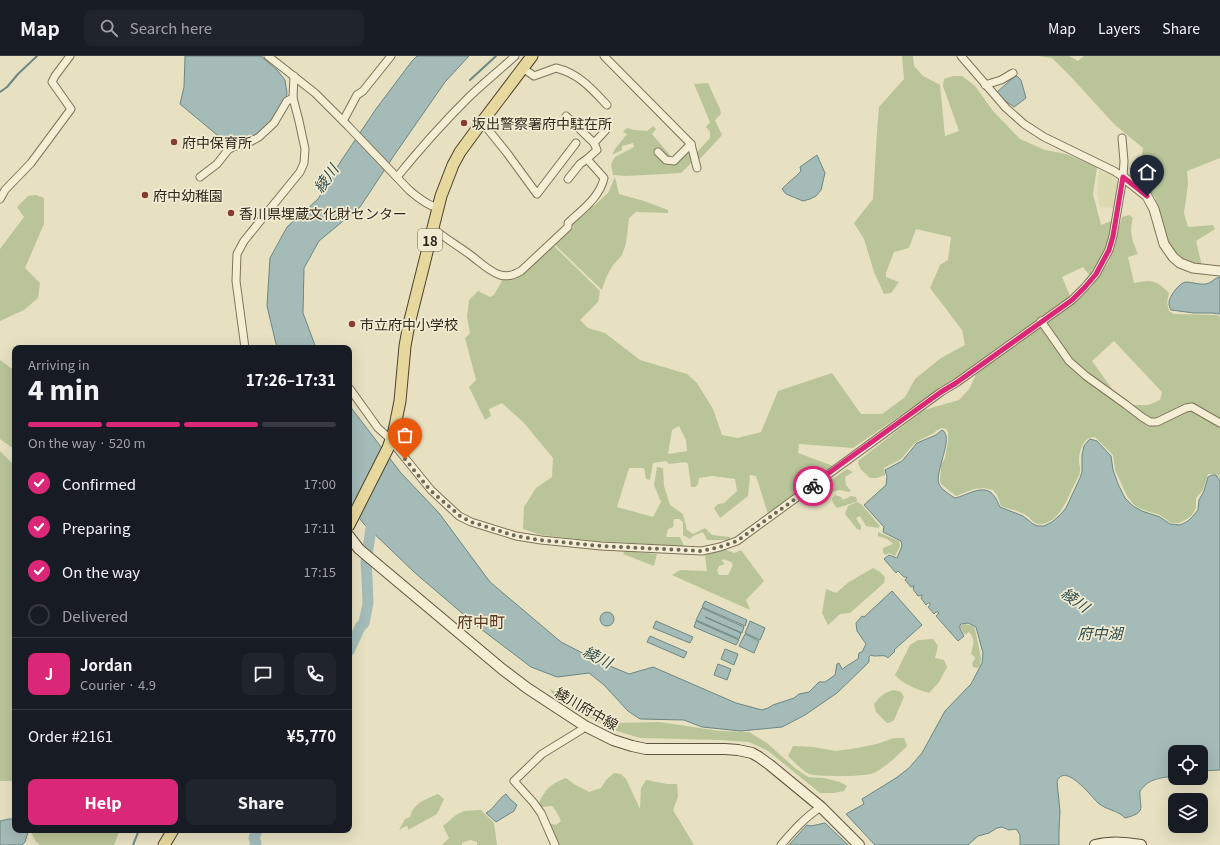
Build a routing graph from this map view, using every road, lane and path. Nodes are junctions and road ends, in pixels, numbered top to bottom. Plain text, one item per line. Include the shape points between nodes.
1 (70, 56) edge
2 (268, 56) edge
3 (390, 56) edge
4 (515, 56) edge
5 (532, 56) edge
6 (604, 56) edge
7 (961, 56) edge
8 (522, 68) junction
9 (1013, 73) dead end
10 (294, 76) junction
11 (985, 85) junction
12 (293, 98) junction
13 (607, 104) dead end
14 (566, 116) dead end
15 (482, 122) junction
16 (346, 123) junction
17 (606, 130) dead end
18 (1122, 138) dead end
19 (576, 143) dead end
20 (594, 144) junction
21 (690, 144) junction
22 (658, 152) dead end
23 (587, 160) junction
24 (697, 168) dead end
25 (200, 177) dead end
26 (396, 177) junction
27 (1123, 177) junction
28 (568, 179) dead end
29 (0, 199) edge
30 (439, 208) junction
31 (434, 228) junction
32 (1220, 271) edge
33 (1041, 321) junction
34 (245, 345) edge
35 (352, 392) edge
36 (1220, 423) edge
37 (389, 445) junction
38 (352, 518) edge
39 (352, 540) edge
40 (585, 726) junction
41 (821, 807) junction
42 (171, 833) edge
43 (164, 845) edge
44 (555, 845) edge
45 (781, 845) edge
46 (859, 845) edge
47 (1095, 845) edge
48 (1141, 845) edge

1 - 29 street via 52,82 71,109
2 - 10 street
3 - 16 street via 357,95
4 - 26 street via 467,99
5 - 8 main road, 18
6 - 21 street
7 - 11 street
8 - 13 street via 534,76 556,68 579,77
8 - 15 main road, 18
9 - 11 street
10 - 12 street
10 - 16 street
11 - 27 street via 1024,124 1044,137
12 - 25 street via 287,101 274,122 259,137 228,150 217,164
12 - 34 street via 305,149 304,162 300,172 244,241 237,254 236,281
14 - 20 street
15 - 19 street via 537,194
15 - 30 main road, 18 via 453,165
16 - 26 street
17 - 20 street
18 - 27 street
20 - 23 street via 597,150
21 - 22 street via 674,161 666,160
21 - 24 street
23 - 28 street via 580,164
23 - 31 street via 604,178 602,186 593,199 568,223 568,227 521,271 512,276 492,271
26 - 30 street via 418,198
27 - 32 street via 1147,196 1154,209 1164,244 1173,257 1193,268
27 - 33 street via 1113,236 1101,265 1072,300
30 - 31 main road, 18
31 - 37 main road, 18 via 409,324 400,401
33 - 36 street via 1069,361 1150,422 1157,422 1192,407
33 - 37 street via 737,541 702,551 540,540 516,536 471,522 460,516 430,490
35 - 37 street
37 - 38 main road, 18
39 - 40 main road, 綾川府中線 via 376,564 502,669
40 - 41 main road, 綾川府中線 via 613,740 646,749 725,749 752,753 776,769
40 - 44 street via 542,754 514,781 541,813
41 - 45 street via 799,824
41 - 46 main road, 綾川府中線
42 - 43 main road
47 - 48 main road via 1118,842

